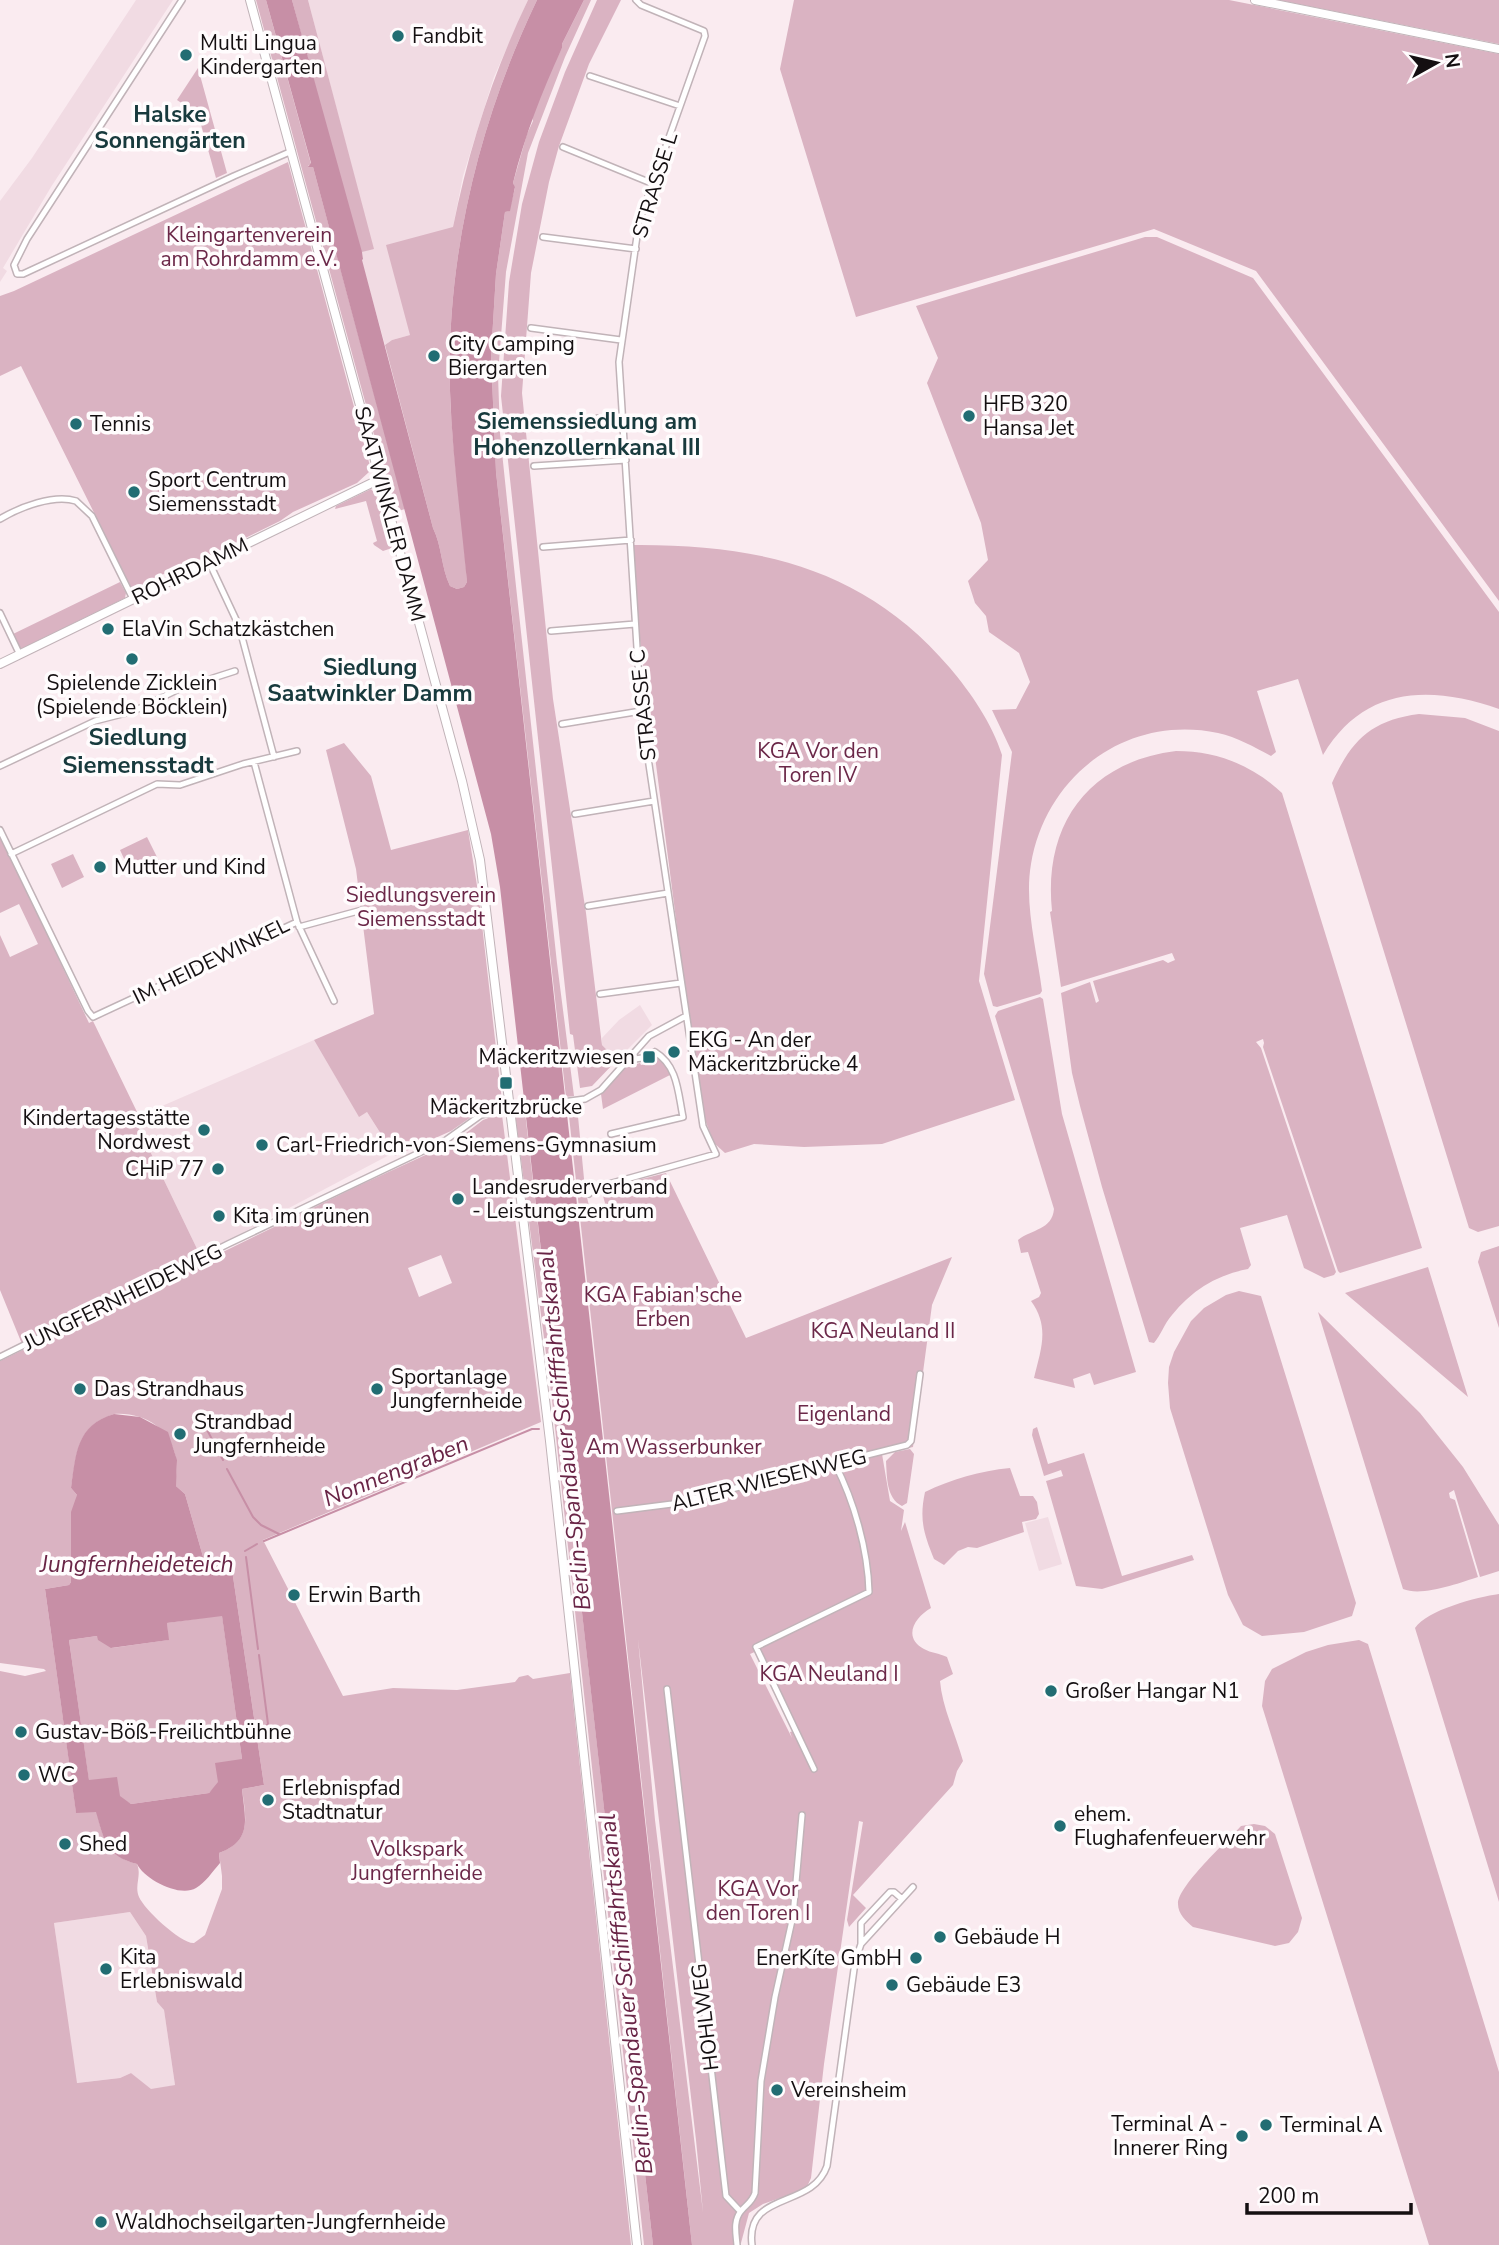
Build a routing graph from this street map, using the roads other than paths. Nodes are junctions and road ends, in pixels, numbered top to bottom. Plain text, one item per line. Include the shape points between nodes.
1 (182, 0) edge
2 (250, 0) edge
3 (636, 0) edge
4 (1255, 0) edge
5 (1499, 49) edge
6 (590, 76) dead end
7 (680, 106) junction
8 (564, 147) dead end
9 (292, 151) junction
10 (651, 183) junction
11 (543, 237) dead end
12 (636, 249) junction
13 (531, 328) dead end
14 (621, 340) junction
15 (623, 417) junction
16 (598, 418) dead end
17 (626, 460) junction
18 (534, 466) dead end
19 (380, 479) junction
20 (0, 519) edge
21 (631, 540) junction
22 (543, 547) dead end
23 (209, 562) junction
24 (133, 598) junction
25 (0, 612) edge
26 (635, 624) junction
27 (551, 631) dead end
28 (20, 655) junction
29 (0, 664) edge
30 (235, 671) dead end
31 (641, 711) junction
32 (562, 724) dead end
33 (296, 751) dead end
34 (274, 757) junction
35 (254, 762) junction
36 (0, 766) edge
37 (654, 801) junction
38 (575, 814) dead end
39 (0, 830) edge
40 (11, 854) junction
41 (668, 893) junction
42 (588, 906) dead end
43 (362, 909) dead end
44 (298, 925) junction
45 (681, 983) junction
46 (600, 994) dead end
47 (334, 1001) dead end
48 (686, 1016) junction
49 (649, 1035) junction
50 (655, 1052) junction
51 (628, 1060) junction
52 (512, 1108) junction
53 (611, 1134) dead end
54 (589, 1194) dead end
55 (0, 1357) edge
56 (920, 1374) dead end
57 (835, 1464) junction
58 (617, 1511) dead end
59 (667, 1689) dead end
60 (814, 1769) dead end
61 (802, 1815) dead end
62 (913, 1887) dead end
63 (902, 1899) junction
64 (861, 1944) junction
65 (740, 2211) junction
66 (637, 2245) edge
67 (737, 2245) edge
68 (752, 2245) edge

1 - 9 street via 27,239 14,265 17,274
2 - 9 main road, SAATWINKLER DAMM
3 - 7 street, STRASSE L via 704,31
4 - 5 main road
6 - 7 street
7 - 10 street, STRASSE L
8 - 10 street
9 - 19 main road, SAATWINKLER DAMM
10 - 12 street, STRASSE L
11 - 12 street
12 - 14 street, STRASSE L
13 - 14 street
14 - 15 street, STRASSE L
15 - 16 street
15 - 17 street, STRASSE C
17 - 18 street
17 - 21 street, STRASSE C
19 - 23 main road, ROHRDAMM
19 - 52 main road, SAATWINKLER DAMM via 475,835
20 - 24 street via 54,500 76,501 92,516
21 - 22 street
21 - 26 street, STRASSE C
23 - 24 main road, ROHRDAMM
23 - 34 street via 232,609
24 - 28 main road, ROHRDAMM
25 - 28 street
26 - 27 street
26 - 31 street, STRASSE C
28 - 29 main road, ROHRDAMM
30 - 36 street via 85,725
31 - 32 street
31 - 37 street, STRASSE C
33 - 34 street
34 - 35 street
35 - 40 street via 180,785 157,784
35 - 44 street, IM HEIDEWINKEL
37 - 38 street
37 - 41 street, STRASSE C
39 - 40 street
40 - 44 street, IM HEIDEWINKEL via 91,1016
41 - 42 street
41 - 45 street, STRASSE C
43 - 44 street, IM HEIDEWINKEL
44 - 47 street
45 - 46 street
45 - 48 street, STRASSE C
48 - 49 street
48 - 54 street, STRASSE C via 703,1126 716,1154 593,1188
49 - 50 street
49 - 51 street
50 - 51 street
50 - 53 street via 674,1074 683,1117
51 - 52 street, JUNGFERNHEIDEWEG via 601,1090 585,1099
52 - 55 street, JUNGFERNHEIDEWEG via 481,1115 446,1140
52 - 66 main road, SAATWINKLER DAMM
56 - 57 street, ALTER WIESENWEG via 907,1446
57 - 58 street, ALTER WIESENWEG via 672,1504
57 - 60 street via 858,1528 869,1592 756,1647
59 - 65 street, HOHLWEG via 726,2196
61 - 65 street via 793,1916 761,2081 755,2193
62 - 63 street
63 - 64 street
63 - 64 street via 894,1892 882,1899 861,1923
64 - 68 street via 827,2166 823,2177 804,2193 765,2209 752,2225
65 - 67 street via 735,2226

